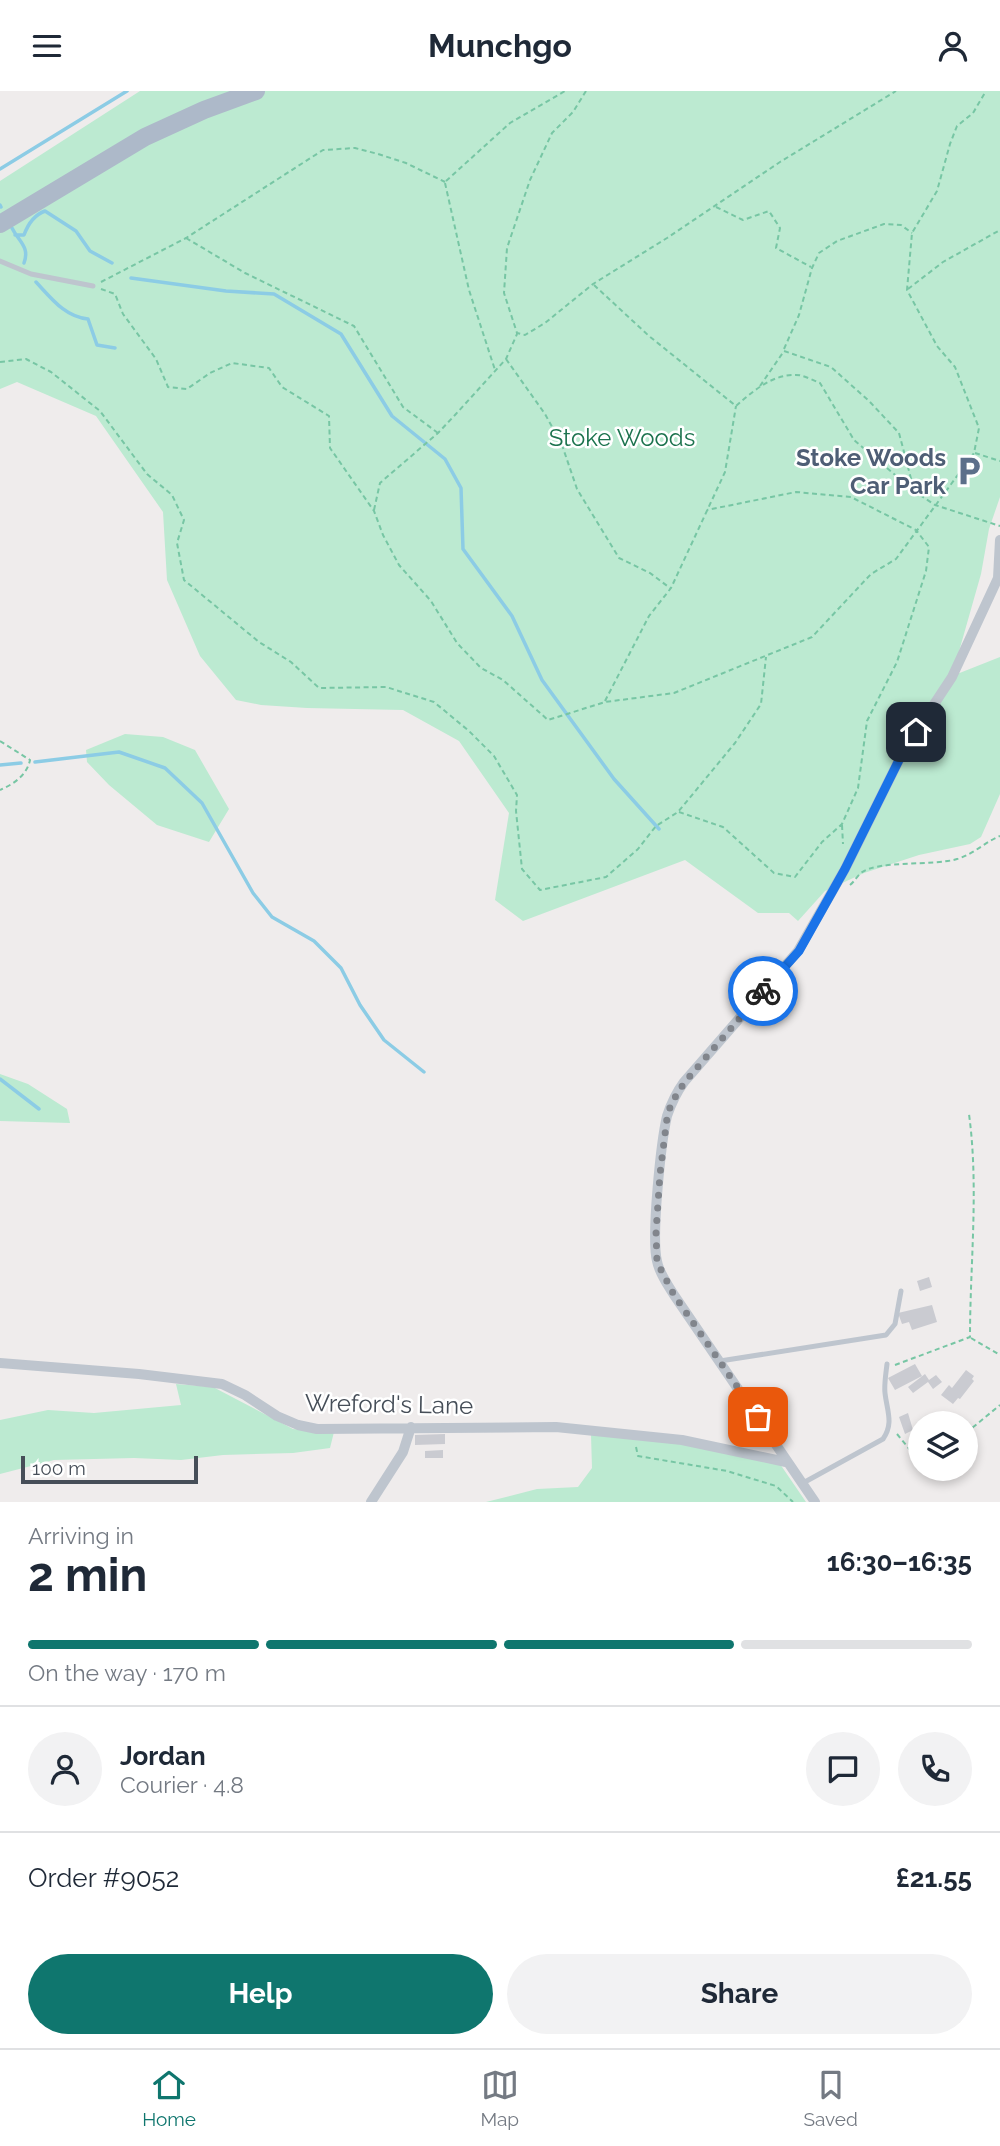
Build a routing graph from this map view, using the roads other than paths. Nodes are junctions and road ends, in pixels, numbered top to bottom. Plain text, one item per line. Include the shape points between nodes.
1 (256, 91) edge
2 (0, 224) edge
3 (0, 261) edge
4 (93, 286) road end
5 (1000, 540) edge
6 (901, 1291) dead end
7 (720, 1361) junction
8 (0, 1363) edge
9 (887, 1364) road end
10 (411, 1427) junction
11 (786, 1462) junction
12 (803, 1483) junction
13 (371, 1502) edge
14 (815, 1502) edge

1 - 2 main road via 145,137
3 - 4 lane via 31,274
5 - 7 street via 998,577 952,677 904,750 799,951 684,1083 671,1104 660,1174 657,1262
6 - 7 lane via 895,1324 886,1335
7 - 11 street
8 - 10 street, Wreford's Lane via 222,1384 277,1416 317,1429
9 - 12 lane via 884,1390 889,1425 883,1439
10 - 11 street, Wreford's Lane via 556,1427 682,1440
10 - 13 street via 403,1452
11 - 12 street
12 - 14 street

